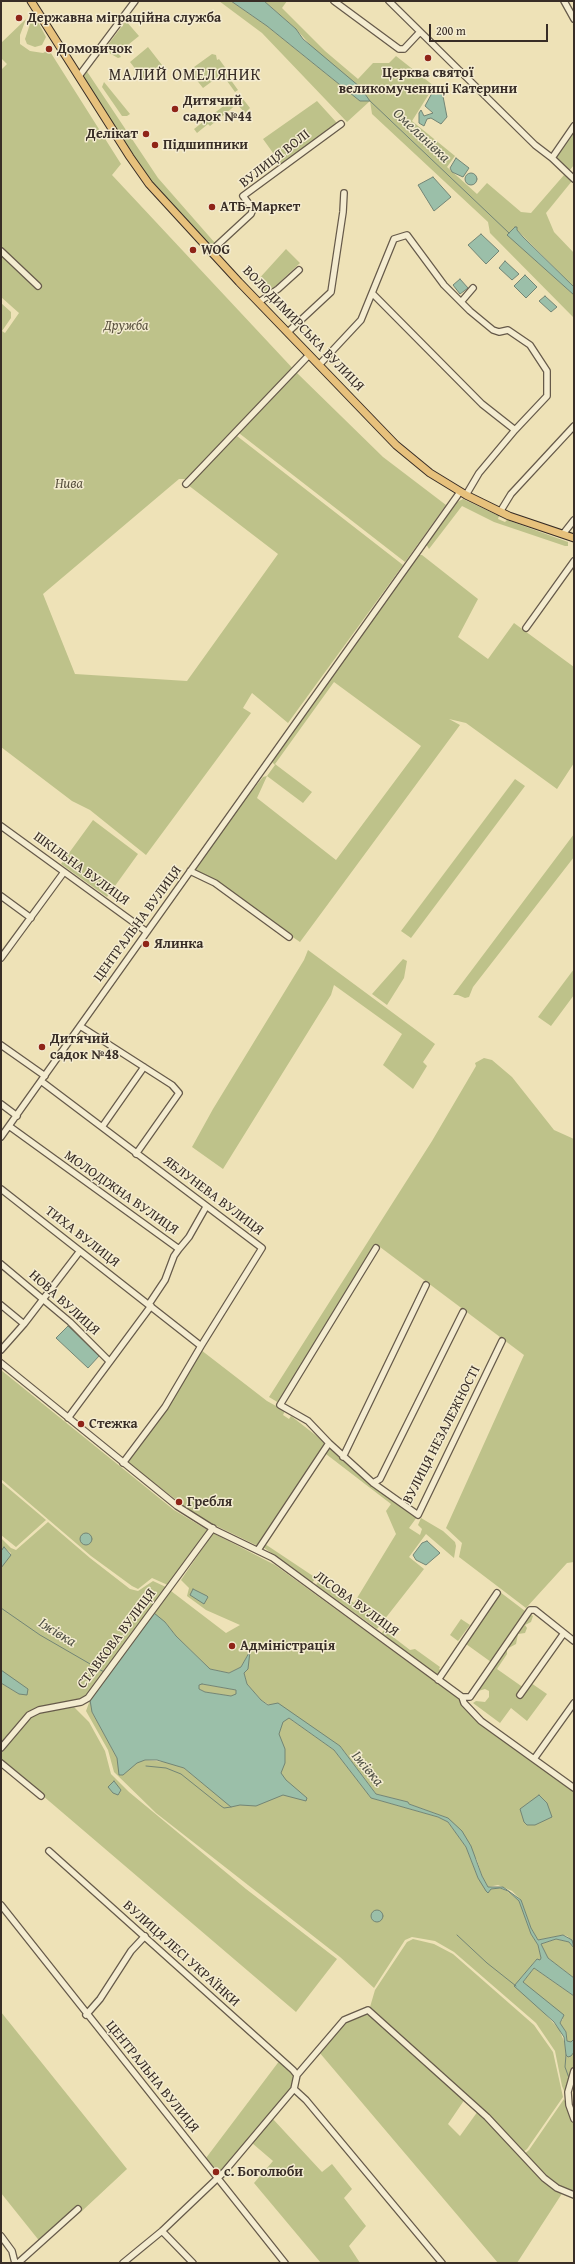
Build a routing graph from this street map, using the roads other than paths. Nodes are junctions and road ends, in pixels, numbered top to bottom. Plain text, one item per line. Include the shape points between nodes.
1 (31, 1) edge
2 (135, 1) edge
3 (334, 1) edge
4 (389, 1) edge
5 (564, 1) edge
6 (574, 20) edge
7 (419, 32) junction
8 (79, 76) junction
9 (341, 124) dead end
10 (574, 126) edge
11 (552, 158) junction
12 (574, 179) edge
13 (344, 193) dead end
14 (1, 251) edge
15 (211, 251) junction
16 (299, 270) dead end
17 (38, 286) dead end
18 (473, 288) dead end
19 (373, 294) junction
20 (259, 302) junction
21 (461, 302) junction
22 (288, 332) junction
23 (309, 355) junction
24 (319, 365) junction
25 (574, 426) edge
26 (515, 430) junction
27 (186, 484) dead end
28 (463, 493) junction
29 (500, 512) junction
30 (574, 520) edge
31 (563, 534) junction
32 (574, 538) edge
33 (574, 561) edge
34 (526, 628) dead end
35 (1, 826) edge
36 (190, 871) junction
37 (64, 872) junction
38 (1, 896) edge
39 (31, 918) junction
40 (147, 932) junction
41 (289, 937) dead end
42 (1, 958) edge
43 (80, 1026) junction
44 (1, 1045) edge
45 (144, 1067) junction
46 (43, 1079) junction
47 (1, 1104) edge
48 (17, 1116) junction
49 (9, 1126) junction
50 (102, 1127) junction
51 (1, 1137) edge
52 (136, 1154) junction
53 (1, 1189) edge
54 (206, 1207) junction
55 (376, 1248) dead end
56 (180, 1249) junction
57 (80, 1251) junction
58 (1, 1264) edge
59 (426, 1285) dead end
60 (43, 1299) junction
61 (1, 1305) edge
62 (150, 1305) junction
63 (463, 1312) dead end
64 (24, 1324) junction
65 (502, 1341) dead end
66 (201, 1346) junction
67 (1, 1350) edge
68 (109, 1361) junction
69 (1, 1364) edge
70 (68, 1418) junction
71 (329, 1443) junction
72 (343, 1457) junction
73 (123, 1463) junction
74 (374, 1483) junction
75 (213, 1528) junction
76 (258, 1550) junction
77 (498, 1593) dead end
78 (564, 1633) junction
79 (574, 1641) edge
80 (438, 1680) junction
81 (520, 1695) dead end
82 (462, 1697) junction
83 (574, 1703) edge
84 (1, 1748) edge
85 (534, 1759) junction
86 (1, 1763) edge
87 (574, 1788) edge
88 (41, 1796) dead end
89 (49, 1851) dead end
90 (1, 1905) edge
91 (145, 1936) junction
92 (86, 2015) junction
93 (574, 2071) edge
94 (297, 2075) junction
95 (294, 2088) junction
96 (574, 2119) edge
97 (218, 2177) junction
98 (574, 2195) edge
99 (78, 2209) dead end
100 (162, 2231) junction
101 (1, 2236) edge
102 (16, 2263) edge
103 (123, 2263) edge
104 (193, 2263) edge
105 (285, 2263) edge
106 (442, 2263) edge

1 - 8 main road, ВОЛОДИМИРСЬКА ВУЛИЦЯ
2 - 8 street
3 - 7 street via 399,49 404,49
4 - 7 street
5 - 6 street
7 - 11 street via 534,145
8 - 15 main road, ВОЛОДИМИРСЬКА ВУЛИЦЯ via 150,184
9 - 15 street, ВУЛИЦЯ ВОЛІ via 243,196 252,209 251,214
10 - 11 street
11 - 12 street
13 - 22 street via 332,292
14 - 17 street
15 - 20 main road, ВОЛОДИМИРСЬКА ВУЛИЦЯ
16 - 20 street
18 - 21 street
19 - 21 street, ВОЛОДИМИРСЬКА ВУЛИЦЯ via 394,239 407,236 444,285
19 - 24 street, ВОЛОДИМИРСЬКА ВУЛИЦЯ via 358,325
19 - 26 street via 482,404
20 - 22 main road, ВОЛОДИМИРСЬКА ВУЛИЦЯ
21 - 26 street, ВОЛОДИМИРСЬКА ВУЛИЦЯ via 493,330 508,330 530,345 547,371 547,396
22 - 23 main road, ВОЛОДИМИРСЬКА ВУЛИЦЯ
23 - 24 main road, ВОЛОДИМИРСЬКА ВУЛИЦЯ
23 - 27 street
24 - 28 main road, ВОЛОДИМИРСЬКА ВУЛИЦЯ via 396,445 430,473
25 - 29 street via 511,494
26 - 28 street, ВОЛОДИМИРСЬКА ВУЛИЦЯ
28 - 29 main road, ВОЛОДИМИРСЬКА ВУЛИЦЯ
28 - 36 street, ЦЕНТРАЛЬНА ВУЛИЦЯ
29 - 31 main road, ВОЛОДИМИРСЬКА ВУЛИЦЯ
30 - 31 street
31 - 32 main road, ВОЛОДИМИРСЬКА ВУЛИЦЯ
33 - 34 street
35 - 37 street, ШКІЛЬНА ВУЛИЦЯ
36 - 40 street, ЦЕНТРАЛЬНА ВУЛИЦЯ
36 - 41 street via 215,883
37 - 39 street
37 - 40 street, ШКІЛЬНА ВУЛИЦЯ
38 - 39 street
39 - 42 street
40 - 43 street, ЦЕНТРАЛЬНА ВУЛИЦЯ
43 - 45 street
43 - 46 street, ЦЕНТРАЛЬНА ВУЛИЦЯ
44 - 46 street
45 - 50 street
45 - 52 street via 172,1085 179,1093
46 - 48 street, ЦЕНТРАЛЬНА ВУЛИЦЯ
46 - 50 street, ЯБЛУНЕВА ВУЛИЦЯ
47 - 48 street
48 - 49 street, ЦЕНТРАЛЬНА ВУЛИЦЯ
49 - 51 street, ЦЕНТРАЛЬНА ВУЛИЦЯ
49 - 56 street, МОЛОДІЖНА ВУЛИЦЯ
50 - 52 street, ЯБЛУНЕВА ВУЛИЦЯ
52 - 54 street, ЯБЛУНЕВА ВУЛИЦЯ
53 - 57 street, ТИХА ВУЛИЦЯ
54 - 56 street, МОЛОДІЖНА ВУЛИЦЯ
54 - 66 street, ЯБЛУНЕВА ВУЛИЦЯ via 262,1248
55 - 71 street, ВУЛИЦЯ НЕЗАЛЕЖНОСТІ via 280,1405 308,1421
56 - 62 street
57 - 60 street
57 - 62 street, ТИХА ВУЛИЦЯ
58 - 60 street, НОВА ВУЛИЦЯ
59 - 72 street
60 - 64 street
60 - 68 street, НОВА ВУЛИЦЯ
61 - 64 street
62 - 66 street, ТИХА ВУЛИЦЯ
62 - 68 street
63 - 74 street via 380,1479
64 - 67 street
65 - 74 street, ВУЛИЦЯ НЕЗАЛЕЖНОСТІ via 418,1515
66 - 73 street, ЯБЛУНЕВА ВУЛИЦЯ via 165,1407
68 - 70 street
69 - 70 street, ЛІСОВА ВУЛИЦЯ
70 - 73 street, ЛІСОВА ВУЛИЦЯ
71 - 72 street, ВУЛИЦЯ НЕЗАЛЕЖНОСТІ
71 - 76 street
72 - 74 street, ВУЛИЦЯ НЕЗАЛЕЖНОСТІ
73 - 75 street, ЛІСОВА ВУЛИЦЯ via 176,1506
75 - 76 street, ЛІСОВА ВУЛИЦЯ
75 - 84 street, СТАВКОВА ВУЛИЦЯ via 88,1698 81,1702 39,1710 29,1715
76 - 80 street, ЛІСОВА ВУЛИЦЯ via 273,1558
77 - 80 street
78 - 79 street
78 - 81 street
78 - 82 street via 535,1610 528,1611 470,1697
80 - 82 street, ЛІСОВА ВУЛИЦЯ
82 - 85 street via 471,1713
83 - 85 street
85 - 87 street
86 - 88 street
89 - 91 street, ВУЛИЦЯ ЛЕСІ УКРАЇНКИ
90 - 92 street, ЦЕНТРАЛЬНА ВУЛИЦЯ
91 - 92 street
91 - 94 street, ВУЛИЦЯ ЛЕСІ УКРАЇНКИ
92 - 97 street, ЦЕНТРАЛЬНА ВУЛИЦЯ
93 - 96 street via 568,2092
94 - 95 street
94 - 98 street via 344,2020 366,2010 372,2012 419,2054 440,2077 487,2117 544,2178 557,2188
95 - 97 street
95 - 106 street
97 - 100 street
97 - 105 street, ЦЕНТРАЛЬНА ВУЛИЦЯ
99 - 102 street
100 - 103 street
100 - 104 street
101 - 102 street via 12,2251

